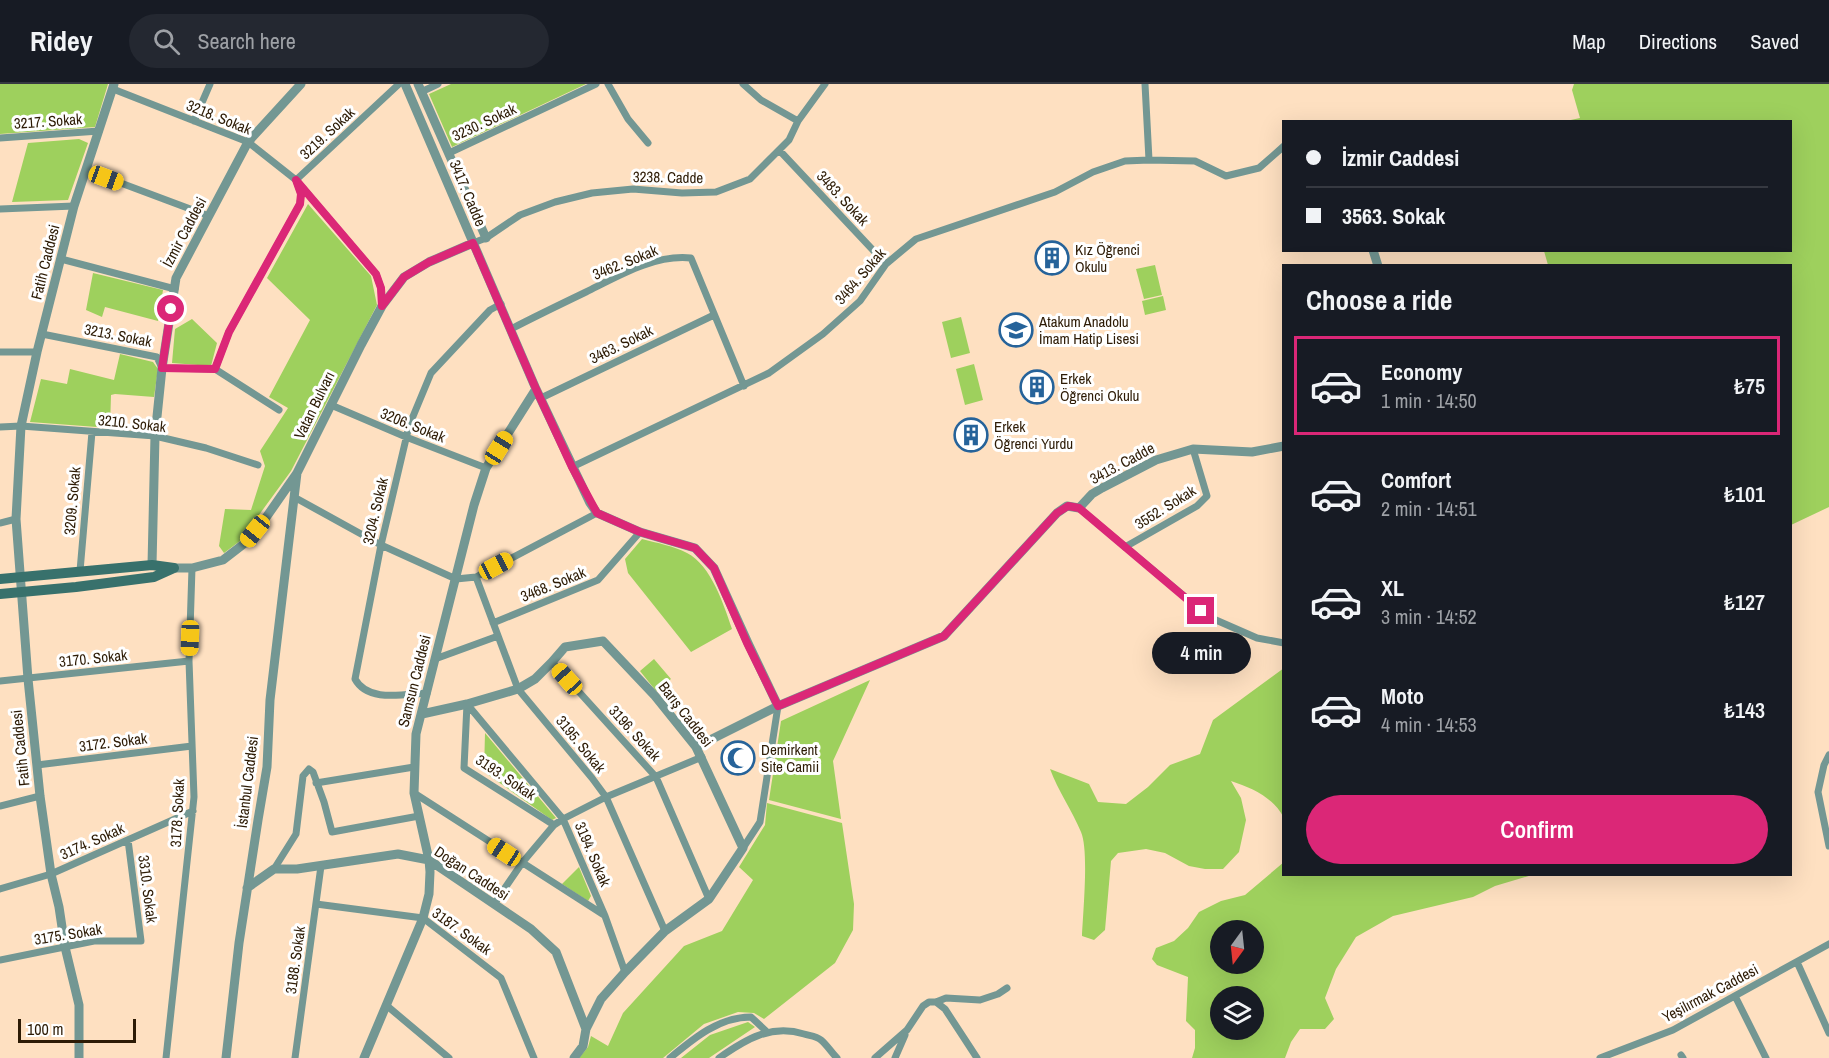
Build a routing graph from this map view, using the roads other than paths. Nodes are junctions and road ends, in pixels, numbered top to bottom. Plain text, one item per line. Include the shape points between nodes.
1 (210, 84) edge
2 (301, 84) edge
3 (399, 84) edge
4 (405, 84) edge
5 (438, 84) edge
6 (596, 84) edge
7 (608, 84) edge
8 (743, 84) edge
9 (825, 84) edge
10 (1145, 84) edge
11 (114, 87) edge
12 (420, 88) edge
13 (194, 121) junction
14 (798, 121) junction
15 (99, 131) junction
16 (0, 138) edge
17 (248, 142) junction
18 (648, 143) dead end
19 (1282, 148) edge
20 (780, 151) junction
21 (448, 153) junction
22 (1149, 160) junction
23 (86, 170) junction
24 (296, 180) junction
25 (74, 206) junction
26 (0, 212) edge
27 (209, 216) junction
28 (486, 238) junction
29 (473, 243) junction
30 (61, 259) junction
31 (886, 264) junction
32 (174, 289) junction
33 (501, 304) junction
34 (382, 306) junction
35 (714, 315) junction
36 (511, 329) junction
37 (42, 334) junction
38 (0, 352) edge
39 (37, 352) junction
40 (162, 368) junction
41 (215, 369) junction
42 (744, 386) junction
43 (538, 394) junction
44 (331, 405) junction
45 (279, 410) dead end
46 (21, 426) junction
47 (0, 427) edge
48 (92, 432) junction
49 (155, 436) junction
50 (406, 437) junction
51 (1282, 446) edge
52 (1193, 449) junction
53 (258, 465) dead end
54 (572, 467) junction
55 (486, 468) junction
56 (297, 473) junction
57 (294, 497) junction
58 (1079, 508) junction
59 (597, 513) junction
60 (16, 519) junction
61 (0, 523) edge
62 (640, 532) junction
63 (381, 545) junction
64 (1125, 547) junction
65 (152, 565) junction
66 (174, 568) junction
67 (192, 568) junction
68 (80, 571) junction
69 (20, 577) junction
70 (476, 577) junction
71 (0, 579) edge
72 (456, 579) junction
73 (20, 593) junction
74 (0, 594) edge
75 (493, 623) junction
76 (498, 636) junction
77 (1282, 643) edge
78 (435, 659) junction
79 (189, 661) junction
80 (552, 662) junction
81 (28, 679) junction
82 (0, 681) edge
83 (518, 689) junction
84 (427, 693) junction
85 (467, 704) junction
86 (778, 706) junction
87 (422, 714) junction
88 (192, 746) junction
89 (696, 747) junction
90 (1829, 755) edge
91 (702, 757) junction
92 (37, 765) junction
93 (414, 767) junction
94 (656, 777) junction
95 (316, 783) junction
96 (414, 794) junction
97 (40, 796) junction
98 (606, 797) junction
99 (0, 806) edge
100 (193, 811) junction
101 (419, 816) junction
102 (563, 819) junction
103 (554, 825) junction
104 (128, 840) junction
105 (1829, 846) edge
106 (743, 848) junction
107 (429, 860) junction
108 (522, 863) junction
109 (321, 866) junction
110 (274, 869) junction
111 (51, 874) junction
112 (247, 888) junction
113 (0, 889) edge
114 (709, 899) junction
115 (316, 904) junction
116 (494, 904) junction
117 (605, 916) junction
118 (423, 918) junction
119 (665, 931) junction
120 (141, 941) joint
121 (1829, 944) edge
122 (65, 947) junction
123 (0, 960) edge
124 (1797, 962) junction
125 (625, 972) junction
126 (1007, 988) dead end
127 (1736, 996) junction
128 (936, 1002) junction
129 (386, 1005) junction
130 (586, 1029) junction
131 (907, 1030) junction
132 (765, 1032) junction
133 (1829, 1033) edge
134 (79, 1058) edge
135 (166, 1058) edge
136 (226, 1058) edge
137 (295, 1058) edge
138 (364, 1058) edge
139 (449, 1058) edge
140 (534, 1058) edge
141 (574, 1058) edge
142 (670, 1058) edge
143 (719, 1058) edge
144 (837, 1058) edge
145 (875, 1058) edge
146 (895, 1058) edge
147 (977, 1058) edge
148 (1600, 1058) edge
149 (1766, 1058) edge

1 - 13 street
2 - 17 street, İzmir Caddesi
3 - 24 street, 3219. Sokak
4 - 29 street, 3417. Cadde
5 - 12 street
6 - 21 street, 3230. Sokak
7 - 18 street via 628,119
8 - 14 street via 761,100
9 - 14 street, 3238. Cadde
10 - 22 street
11 - 13 street, 3218. Sokak
11 - 15 street, Fatih Caddesi
12 - 21 street, 3417. Cadde
13 - 17 street, 3218. Sokak
14 - 20 street, 3238. Cadde
15 - 16 street, 3217. Sokak
15 - 23 street, Fatih Caddesi
17 - 24 street, 3218. Sokak
17 - 27 street, İzmir Caddesi
19 - 22 street, 3464. Sokak via 1259,168 1226,176 1195,161
20 - 28 street, 3238. Cadde via 750,179 716,192 633,189 592,193 520,214
20 - 31 street, 3483. Sokak
21 - 28 street, 3417. Cadde
22 - 31 street, 3464. Sokak via 1125,161 1055,192 916,239
23 - 25 street, Fatih Caddesi
23 - 27 street
24 - 34 street, 3218. Sokak via 376,274
24 - 41 street, 3219. Sokak via 300,204 229,332
25 - 26 street
25 - 30 street, Fatih Caddesi
27 - 32 street, İzmir Caddesi
28 - 29 street, 3238. Cadde
29 - 33 street, 3417. Cadde
29 - 34 street, Vatan Bulvarı via 404,277
30 - 32 street
30 - 37 street, Fatih Caddesi
31 - 42 street, 3464. Sokak via 860,301 823,334
32 - 40 street, İzmir Caddesi
33 - 36 street, 3417. Cadde
33 - 50 street, 3204. Sokak via 490,310 431,373
34 - 44 street, Vatan Bulvarı
35 - 36 street, 3462. Sokak via 691,258 680,257 627,272
35 - 42 street, 3462. Sokak
35 - 43 street, 3463. Sokak
36 - 43 street, 3417. Cadde
37 - 39 street, Fatih Caddesi
37 - 40 street, 3213. Sokak via 156,357
38 - 39 street
39 - 46 street, Fatih Caddesi
40 - 41 street, 3213. Sokak
40 - 49 street, İzmir Caddesi
41 - 45 street
42 - 54 street, 3464. Sokak
43 - 54 street, 3417. Cadde
43 - 55 street, Samsun Caddesi
44 - 50 street, 3206. Sokak
44 - 56 street, Vatan Bulvarı
46 - 47 street, 3210. Sokak
46 - 48 street, 3210. Sokak
46 - 60 street, Fatih Caddesi
48 - 49 street, 3210. Sokak
48 - 68 street, 3209. Sokak
49 - 53 street, 3210. Sokak
49 - 65 street, İzmir Caddesi
50 - 55 street, 3206. Sokak
50 - 63 street, 3204. Sokak
51 - 52 street, 3413. Cadde via 1252,452
52 - 58 street, 3413. Cadde via 1140,467 1092,495
52 - 64 street, 3552. Sokak via 1207,496 1197,506
54 - 59 street, 3417. Cadde
55 - 72 street, Samsun Caddesi
56 - 57 street, İstanbul Caddesi
56 - 67 street, Vatan Bulvarı via 245,543 223,560
57 - 63 street
57 - 112 street, İstanbul Caddesi via 270,700 267,767
58 - 64 street
58 - 86 street, 3413. Cadde via 1068,506 1057,513 944,636
59 - 62 street
59 - 70 street
60 - 61 street
60 - 69 street, Fatih Caddesi
62 - 75 street, 3468. Sokak via 598,580
62 - 86 street via 695,548 714,568
63 - 72 street
63 - 84 street, 3204. Sokak via 355,679 366,692
64 - 77 street via 1209,617 1257,638
65 - 66 main road, Vatan Bulvarı
65 - 68 main road, Vatan Bulvarı
66 - 67 street, Vatan Bulvarı
66 - 73 main road, Vatan Bulvarı via 154,577
67 - 79 street, 3178. Sokak
68 - 69 main road, Vatan Bulvarı
69 - 71 main road, Vatan Bulvarı
69 - 73 street, Fatih Caddesi
70 - 72 street
70 - 75 street, 3195. Sokak
72 - 78 street, Samsun Caddesi
73 - 74 main road, Vatan Bulvarı
73 - 81 street, Fatih Caddesi
75 - 76 street, 3195. Sokak
76 - 78 street
76 - 83 street, 3195. Sokak
78 - 84 street, Samsun Caddesi
79 - 81 street, 3170. Sokak
79 - 88 street, 3178. Sokak
80 - 83 street, Barış Caddesi
80 - 89 street, Barış Caddesi via 564,646 603,641
80 - 94 street, 3196. Sokak
81 - 82 street, 3170. Sokak
81 - 92 street, Fatih Caddesi
83 - 85 street, Barış Caddesi
83 - 98 street, 3195. Sokak
84 - 87 street, Samsun Caddesi
85 - 87 street, Barış Caddesi
85 - 102 street, 3194. Sokak
85 - 103 street, 3193. Sokak via 464,768
86 - 89 street, 3413. Cadde
86 - 106 street via 760,822
87 - 93 street, Samsun Caddesi
88 - 92 street, 3172. Sokak
88 - 100 street, 3178. Sokak
89 - 91 street, Barış Caddesi
90 - 105 street via 1818,792
91 - 94 street
91 - 106 street, Barış Caddesi
92 - 97 street, Fatih Caddesi
93 - 95 street
93 - 96 street, Samsun Caddesi
94 - 98 street
94 - 114 street, 3196. Sokak
95 - 101 street via 332,832
95 - 110 street via 309,769 303,776 296,834
96 - 101 street, Samsun Caddesi
96 - 108 street
97 - 99 street
97 - 111 street, Fatih Caddesi
98 - 102 street
98 - 119 street, 3195. Sokak
100 - 104 street, 3174. Sokak
100 - 135 street, 3178. Sokak
101 - 107 street, Samsun Caddesi
102 - 103 street
102 - 117 street, 3194. Sokak
103 - 108 street
104 - 111 street, 3174. Sokak
104 - 120 street, 3310. Sokak
106 - 114 street
107 - 109 street, Doğan Caddesi via 398,854
107 - 116 street, Doğan Caddesi
107 - 118 street, Samsun Caddesi via 429,894
108 - 116 street
108 - 117 street
109 - 110 street, Doğan Caddesi
109 - 115 street, 3188. Sokak
110 - 112 street
111 - 113 street, 3174. Sokak
111 - 122 street, Fatih Caddesi
112 - 136 street, İstanbul Caddesi
114 - 119 street
115 - 118 street, 3187. Sokak
115 - 137 street, 3188. Sokak
116 - 130 street, Doğan Caddesi via 556,952
117 - 125 street, 3194. Sokak
118 - 129 street, Samsun Caddesi
118 - 140 street, 3187. Sokak via 501,978
119 - 125 street
120 - 122 street, 3175. Sokak via 94,941
121 - 124 street, Yeşilırmak Caddesi
122 - 123 street, 3175. Sokak
122 - 134 street, Fatih Caddesi via 79,1005
124 - 127 street, Yeşilırmak Caddesi
124 - 133 street
125 - 130 street via 601,999
126 - 128 street via 980,1000 946,998
127 - 148 street, Yeşilırmak Caddesi via 1673,1030
127 - 149 street
128 - 131 street via 923,1006
128 - 147 street via 945,1009
129 - 138 street, Samsun Caddesi
129 - 139 street
130 - 141 street via 583,1046
131 - 145 street
131 - 146 street
132 - 142 street via 751,1017 738,1017 706,1029
132 - 143 street
132 - 144 street via 790,1030 815,1036

